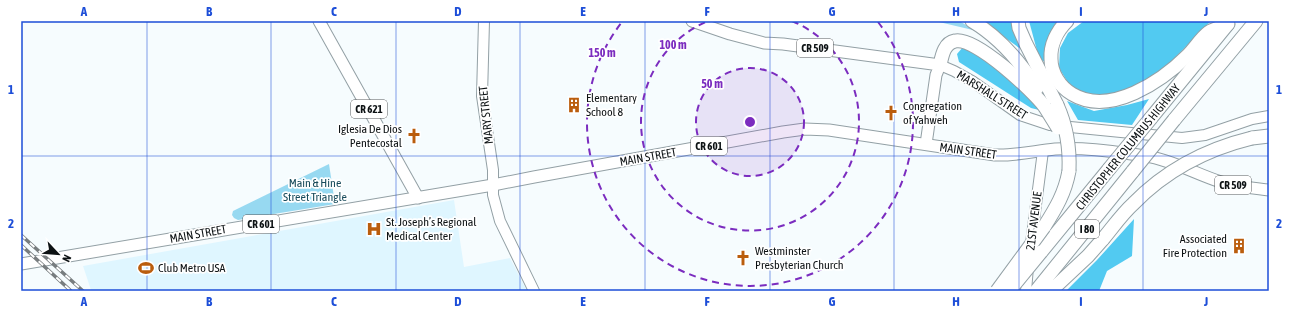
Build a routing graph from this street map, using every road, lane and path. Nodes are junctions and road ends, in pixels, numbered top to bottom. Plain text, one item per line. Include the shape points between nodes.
1 (318, 21) edge
2 (484, 21) edge
3 (692, 21) edge
4 (972, 21) edge
5 (1018, 21) edge
6 (1067, 21) edge
7 (1265, 21) edge
8 (1230, 23) edge
9 (1253, 25) edge
10 (940, 65) junction
11 (1050, 106) junction
12 (1269, 116) edge
13 (1269, 136) edge
14 (926, 144) junction
15 (1043, 151) junction
16 (1068, 170) junction
17 (492, 185) junction
18 (1269, 190) edge
19 (418, 198) junction
20 (23, 264) edge
21 (1035, 290) edge
22 (534, 291) edge
23 (997, 291) edge
24 (1009, 291) edge

1 - 19 main road, CR 621
2 - 17 street, MARY STREET via 482,96 493,170
3 - 10 main road, MARSHALL STREET / CR 509 via 764,43
4 - 11 highway via 987,31 1010,54
5 - 11 highway
6 - 8 highway via 1053,42 1053,71 1070,93 1083,99 1097,101 1112,100 1139,90 1179,63 1209,32
7 - 9 highway
8 - 24 highway, CHRISTOPHER COLUMBUS HIGHWAY / I 80, bridge
9 - 21 highway, CHRISTOPHER COLUMBUS HIGHWAY / I 80, bridge
10 - 11 highway via 948,45 956,40 966,42 991,57
10 - 12 street, MARSHALL STREET via 972,81 1020,114 1050,125 1182,138 1205,135
10 - 14 main road via 936,75
11 - 16 highway, bridge
11 - 16 highway, bridge via 1063,121 1068,138
13 - 21 highway, bridge via 1228,144 1169,174 1133,203 1088,256 1056,286
14 - 15 main road, MAIN STREET / CR 509 via 995,155
14 - 17 main road, MAIN STREET / CR 601 via 805,129
15 - 18 main road, MAIN STREET / CR 509 via 1095,150 1148,157 1170,162 1232,185
15 - 21 street, 21ST AVENUE
16 - 23 highway, bridge via 1066,186 1060,200 1044,227
17 - 19 main road, MAIN STREET / CR 601
17 - 22 street, MARY STREET via 500,221
19 - 20 main road, MAIN STREET / CR 601

